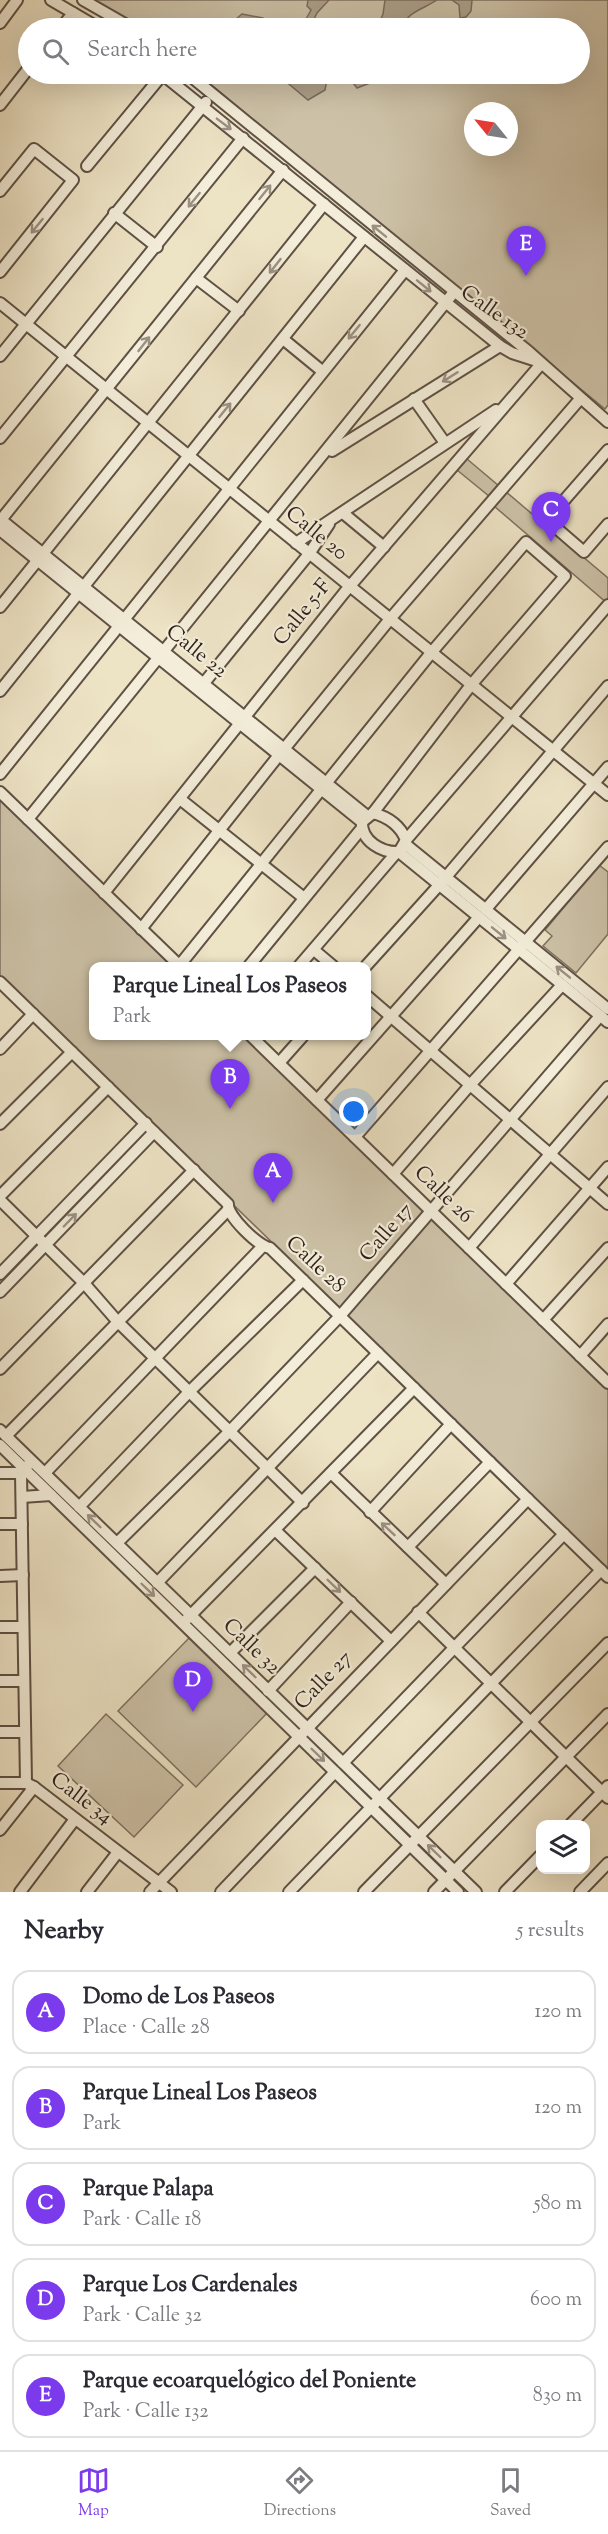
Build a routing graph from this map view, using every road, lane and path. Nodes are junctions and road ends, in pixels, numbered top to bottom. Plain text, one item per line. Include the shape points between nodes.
1 (17, 0) edge
2 (51, 0) edge
3 (83, 0) edge
4 (73, 13) junction
5 (69, 18) edge
6 (82, 18) edge
7 (114, 18) edge
8 (0, 23) edge
9 (18, 82) edge
10 (155, 84) edge
11 (175, 84) edge
12 (199, 84) edge
13 (212, 95) junction
14 (0, 105) edge
15 (202, 107) junction
16 (243, 138) junction
17 (87, 166) dead end
18 (283, 170) junction
19 (0, 191) edge
20 (324, 204) junction
21 (114, 213) junction
22 (364, 237) junction
23 (157, 247) junction
24 (405, 270) junction
25 (0, 272) edge
26 (196, 278) junction
27 (454, 292) junction
28 (0, 303) edge
29 (445, 303) junction
30 (239, 311) junction
31 (26, 324) junction
32 (283, 339) junction
33 (500, 346) junction
34 (0, 356) edge
35 (67, 357) junction
36 (540, 363) junction
37 (322, 370) junction
38 (107, 390) junction
39 (414, 399) junction
40 (580, 399) junction
41 (504, 405) junction
42 (362, 409) junction
43 (608, 422) edge
44 (148, 423) junction
45 (375, 424) junction
46 (0, 438) edge
47 (445, 443) junction
48 (608, 450) edge
49 (188, 456) junction
50 (324, 456) junction
51 (228, 488) junction
52 (338, 516) junction
53 (270, 522) junction
54 (0, 523) edge
55 (608, 524) edge
56 (296, 543) junction
57 (384, 547) junction
58 (309, 554) junction
59 (39, 556) junction
60 (350, 586) junction
61 (79, 589) junction
62 (608, 605) edge
63 (0, 607) edge
64 (390, 619) junction
65 (121, 622) junction
66 (431, 652) junction
67 (161, 655) junction
68 (204, 684) junction
69 (471, 685) junction
70 (608, 686) edge
71 (0, 691) edge
72 (512, 717) junction
73 (242, 720) junction
74 (553, 751) junction
75 (281, 752) junction
76 (608, 767) edge
77 (0, 774) edge
78 (594, 784) junction
79 (323, 785) junction
80 (0, 792) edge
81 (608, 795) edge
82 (180, 799) junction
83 (28, 819) junction
84 (366, 820) junction
85 (220, 830) junction
86 (608, 846) edge
87 (402, 847) junction
88 (261, 864) junction
89 (443, 881) junction
90 (104, 893) junction
91 (304, 898) junction
92 (483, 913) junction
93 (141, 929) junction
94 (522, 945) junction
95 (314, 950) junction
96 (175, 962) edge
97 (182, 962) edge
98 (252, 962) edge
99 (303, 962) edge
100 (328, 962) edge
101 (370, 962) edge
102 (0, 982) edge
103 (562, 985) junction
104 (371, 999) edge
105 (606, 1013) edge
106 (33, 1014) junction
107 (392, 1016) junction
108 (256, 1040) edge
109 (299, 1040) edge
110 (371, 1040) edge
111 (371, 1040) edge
112 (0, 1049) edge
113 (430, 1050) junction
114 (72, 1052) junction
115 (279, 1063) junction
116 (470, 1085) junction
117 (108, 1087) junction
118 (608, 1087) edge
119 (317, 1100) junction
120 (510, 1120) junction
121 (0, 1124) edge
122 (146, 1124) junction
123 (154, 1132) junction
124 (355, 1137) junction
125 (551, 1154) junction
126 (608, 1167) edge
127 (194, 1170) junction
128 (393, 1174) junction
129 (590, 1188) junction
130 (0, 1198) edge
131 (608, 1204) edge
132 (228, 1210) junction
133 (431, 1211) junction
134 (37, 1236) junction
135 (45, 1246) junction
136 (262, 1247) junction
137 (469, 1248) junction
138 (608, 1248) edge
139 (0, 1274) edge
140 (303, 1280) junction
141 (84, 1283) junction
142 (506, 1284) junction
143 (0, 1292) edge
144 (340, 1316) junction
145 (543, 1320) junction
146 (118, 1322) junction
147 (608, 1324) edge
148 (378, 1353) junction
149 (580, 1356) junction
150 (156, 1358) junction
151 (0, 1369) edge
152 (608, 1383) edge
153 (414, 1388) junction
154 (189, 1392) junction
155 (451, 1424) junction
156 (230, 1431) junction
157 (2, 1437) edge
158 (490, 1462) junction
159 (26, 1468) junction
160 (270, 1468) junction
161 (0, 1473) edge
162 (45, 1473) junction
163 (331, 1473) junction
164 (51, 1495) junction
165 (22, 1497) junction
166 (528, 1499) junction
167 (303, 1503) junction
168 (79, 1507) junction
169 (370, 1512) junction
170 (0, 1524) edge
171 (22, 1524) junction
172 (276, 1531) junction
173 (564, 1534) junction
174 (117, 1543) junction
175 (408, 1547) junction
176 (315, 1568) junction
177 (605, 1573) edge
178 (23, 1575) junction
179 (0, 1576) edge
180 (157, 1583) junction
181 (446, 1584) junction
182 (351, 1602) junction
183 (418, 1612) junction
184 (187, 1620) junction
185 (0, 1627) edge
186 (23, 1627) junction
187 (391, 1641) junction
188 (608, 1643) edge
189 (455, 1647) junction
190 (230, 1653) junction
191 (0, 1681) edge
192 (24, 1681) junction
193 (492, 1683) junction
194 (268, 1690) junction
195 (608, 1714) edge
196 (530, 1722) junction
197 (306, 1728) junction
198 (0, 1732) edge
199 (25, 1732) junction
200 (298, 1736) junction
201 (566, 1757) junction
202 (343, 1763) junction
203 (335, 1772) junction
204 (0, 1783) edge
205 (30, 1785) junction
206 (606, 1792) edge
207 (380, 1798) junction
208 (372, 1808) junction
209 (75, 1819) junction
210 (575, 1820) edge
211 (0, 1830) edge
212 (419, 1837) junction
213 (410, 1845) junction
214 (118, 1852) junction
215 (536, 1860) edge
216 (608, 1863) edge
217 (454, 1871) junction
218 (446, 1880) junction
219 (158, 1881) junction
220 (20, 1892) edge
221 (87, 1892) edge
222 (150, 1892) edge
223 (171, 1892) edge
224 (221, 1892) edge
225 (289, 1892) edge
226 (364, 1892) edge
227 (434, 1892) edge
228 (458, 1892) edge
229 (476, 1892) edge
230 (506, 1892) edge
231 (580, 1892) edge

1 - 8 street
2 - 4 street
3 - 7 street
4 - 5 street
4 - 6 street
9 - 14 street
10 - 17 street
11 - 15 street, Calle 132
12 - 13 street, Calle 132
13 - 15 street
27 -> 13 street, Calle 132
15 -> 16 street, Calle 132
15 - 21 street
16 - 18 street, Calle 132
16 -> 23 street
18 - 20 street, Calle 132
26 -> 18 street
19 -> 25 street via 34,148 74,180
20 - 22 street, Calle 132
20 -> 30 street
21 - 23 street
21 - 31 street
22 - 24 street, Calle 132
22 - 32 street
23 - 35 street
24 -> 29 street, Calle 132
24 -> 37 street
26 - 30 street
38 -> 26 street
27 - 29 street
27 - 36 street, Calle 132
28 - 31 street, Calle 20
29 - 33 street, Calle 132
29 - 42 street
30 - 44 street
31 - 34 street
31 - 35 street, Calle 20
32 - 37 street
49 -> 32 street
33 - 36 street, Calle 132
33 -> 39 street
35 - 38 street, Calle 20
35 - 46 street
36 - 40 street
36 - 41 street, Calle 5-F
37 - 51 street
38 - 44 street, Calle 20
38 - 54 street
39 - 45 street
39 - 47 street
40 - 43 street
40 - 64 street
41 - 47 street
41 - 57 street, Calle 5-F
42 - 45 street
42 - 50 street
44 - 49 street, Calle 20
44 - 59 street
45 - 50 street
47 - 52 street
48 - 55 street via 547,520 584,552
49 - 51 street, Calle 20
49 - 61 street
50 - 53 street
51 - 53 street, Calle 20
51 - 65 street
52 - 56 street
52 - 57 street
52 - 58 street
53 - 56 street, Calle 20
53 - 67 street
54 - 59 street, Calle 22
56 - 58 street, Calle 20
57 - 60 street, Calle 5-F
58 - 60 street, Calle 20
58 - 68 street
59 - 61 street, Calle 22
59 - 63 street
60 - 64 street, Calle 20
60 - 73 street, Calle 5-F
61 - 65 street, Calle 22
61 - 71 street
62 - 72 street
64 - 66 street, Calle 20
64 - 75 street
65 - 67 street, Calle 22
65 - 77 street
66 - 69 street, Calle 20
66 - 69 street via 526,542 565,576
66 - 79 street
67 - 68 street, Calle 22
67 - 73 street, Calle 22
67 - 83 street
68 - 73 street, Calle 22
69 - 72 street, Calle 20
69 - 84 street
70 - 74 street
72 - 74 street, Calle 20
72 - 87 street
73 - 75 street, Calle 22
73 - 82 street, Calle 5-F
74 - 78 street, Calle 20
74 - 89 street
75 - 79 street, Calle 22
75 - 85 street
76 - 78 street
78 - 81 street, Calle 20
78 - 92 street
79 - 84 street, Calle 22
79 - 88 street
80 - 83 street
82 - 85 street
82 - 90 street, Calle 5-F
83 - 90 street
84 - 87 street via 375,846 383,851
84 - 87 street via 392,821 403,832
84 - 91 street
85 - 88 street
85 - 93 street
86 - 94 street
87 - 89 street
87 - 95 street
88 - 91 street
88 - 97 street
89 - 92 street
89 - 101 street
90 - 93 street
91 - 98 street
92 - 94 street
92 - 107 street
93 - 96 street
94 - 103 street
105 -> 94 street
94 - 113 street
95 - 99 street
95 - 100 street
102 - 106 street, Calle 28
103 - 105 street
103 - 116 street
104 - 107 street
105 - 120 street, Calle 17
106 - 112 street
106 - 114 street, Calle 28
107 - 110 street
107 - 113 street
108 - 115 street, Calle 26
109 - 115 street
111 - 119 street
113 - 116 street
113 - 124 street
114 - 117 street, Calle 28
114 - 121 street
115 - 119 street, Calle 26
116 - 120 street
116 - 128 street
117 - 122 street, Calle 28
117 - 130 street
118 - 125 street
119 - 124 street, Calle 26
120 - 125 street
120 - 133 street, Calle 17
122 - 123 street, Calle 28
122 - 134 street
123 - 127 street, Calle 28
135 -> 123 street
124 - 128 street, Calle 26
125 - 129 street
125 - 137 street
126 - 129 street
127 - 132 street, Calle 28 via 228,1204
127 - 141 street
128 - 133 street, Calle 26
129 - 131 street
129 - 142 street
130 - 134 street
132 - 136 street, Calle 28
132 - 146 street
133 - 137 street, Calle 26
133 - 144 street, Calle 17
134 - 135 street
134 - 139 street
135 - 141 street
135 - 143 street
136 - 140 street, Calle 28 via 270,1248
136 - 150 street
137 - 142 street, Calle 26
138 - 145 street
140 - 144 street, Calle 28
140 - 154 street
141 - 146 street
141 - 151 street
142 - 145 street, Calle 26
144 - 148 street, Calle 28
144 - 156 street, Calle 17
145 - 149 street, Calle 26
146 - 150 street
146 - 157 street
147 - 149 street
148 - 153 street, Calle 28
148 - 160 street
149 - 152 street, Calle 26
150 - 154 street
150 - 162 street
153 - 155 street, Calle 28
153 - 163 street
154 - 156 street
154 - 168 street
155 - 158 street, Calle 28
155 - 169 street
156 - 160 street
156 - 174 street, Calle 17
157 - 159 street, Calle 32
158 - 166 street, Calle 28
158 - 175 street
159 - 161 street
159 - 162 street, Calle 32
159 - 164 street, Calle 32
159 - 165 street, Calle 34
160 - 167 street
160 - 180 street
162 - 168 street, Calle 32
163 - 167 street
163 - 169 street
164 - 165 street
164 -> 184 street, Calle 32
165 - 171 street, Calle 34
166 - 173 street, Calle 28
166 - 181 street, Calle 27
167 - 172 street
174 -> 168 street, Calle 32
175 -> 169 street
170 - 171 street
171 - 178 street, Calle 34
172 - 176 street
172 - 184 street
173 - 177 street, Calle 28
173 - 189 street
174 - 180 street, Calle 32
175 - 181 street
176 -> 182 street
176 - 190 street
177 - 193 street
178 - 179 street
178 - 186 street, Calle 34
180 - 184 street, Calle 32
181 - 183 street, Calle 27
182 - 187 street
182 - 194 street
183 - 187 street, Calle 27
183 - 189 street
184 - 190 street, Calle 32
184 - 200 street, Calle 32
185 - 186 street
186 - 192 street, Calle 34
187 - 197 street, Calle 27
188 - 196 street
189 - 193 street
189 - 202 street
194 -> 190 street, Calle 32
191 - 192 street
192 - 199 street, Calle 34
193 - 196 street
193 - 207 street
194 - 197 street, Calle 32
195 - 201 street
196 - 201 street
196 - 212 street
197 - 200 street, Calle 27
197 - 202 street, Calle 32
198 - 199 street
199 - 205 street, Calle 34
200 -> 203 street, Calle 32
200 - 219 street, Calle 27
201 - 206 street
201 - 217 street
202 - 207 street, Calle 32
203 - 208 street, Calle 32
203 - 224 street
204 - 205 street
205 - 209 street, Calle 34
205 - 211 street
206 - 210 street
207 - 208 street
207 - 212 street, Calle 32
208 - 213 street, Calle 32
208 - 225 street
209 - 214 street, Calle 34
209 - 220 street
212 - 213 street
217 -> 212 street, Calle 32
213 - 218 street, Calle 32
213 - 226 street
214 - 219 street, Calle 34
214 - 221 street
215 - 230 street
216 - 231 street
217 - 218 street
217 - 229 street, Calle 32
218 - 227 street
218 - 228 street, Calle 32
219 - 222 street, Calle 27
219 - 223 street, Calle 34

